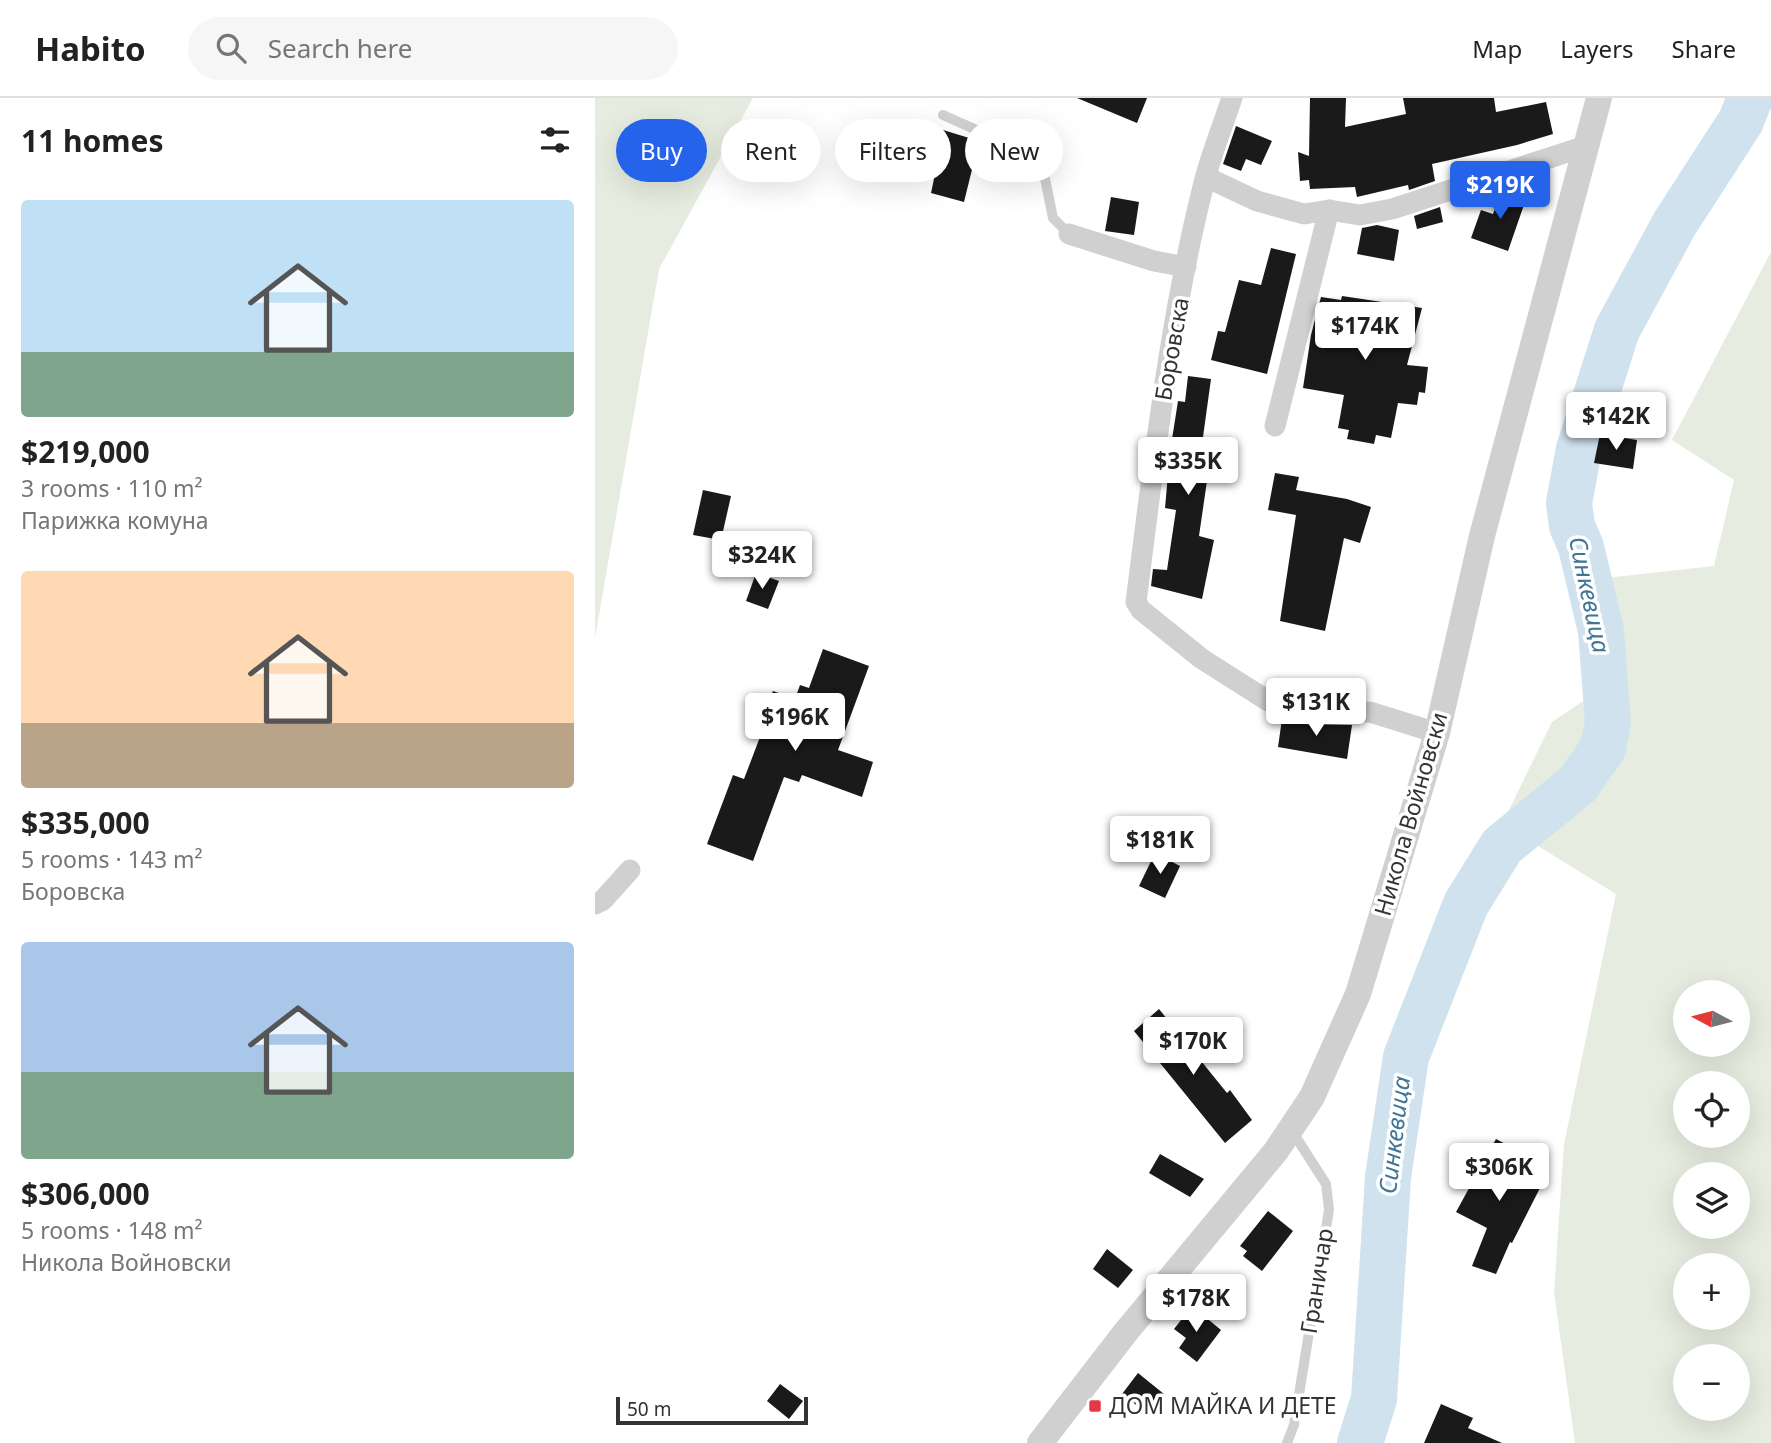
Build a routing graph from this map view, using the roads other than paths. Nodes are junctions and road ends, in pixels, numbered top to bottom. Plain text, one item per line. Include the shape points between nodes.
1 (1232, 98) edge
2 (1599, 98) edge
3 (943, 115) dead end
4 (1586, 146) junction
5 (1206, 177) junction
6 (1329, 210) junction
7 (1069, 234) joint
8 (1186, 267) junction
9 (1275, 426) dead end
10 (1437, 733) junction
11 (630, 870) dead end
12 (595, 904) edge
13 (1290, 1128) junction
14 (1040, 1443) edge
15 (1287, 1443) edge

1 - 5 street, Боровска
2 - 4 street, Никола Войновски
3 - 7 lane via 1037,157 1053,218
4 - 6 street via 1392,209 1360,215
4 - 10 street, Никола Войновски via 1482,536
5 - 6 street via 1279,208 1304,214
5 - 8 street, Боровска
6 - 9 street
7 - 8 street
8 - 10 street, Боровска via 1136,601 1202,659 1268,701 1303,710 1370,712
10 - 13 street, Никола Войновски via 1359,994 1311,1097
11 - 12 street
13 - 14 street, Никола Войновски
13 - 15 lane, Граничар via 1326,1184 1329,1210 1294,1425

